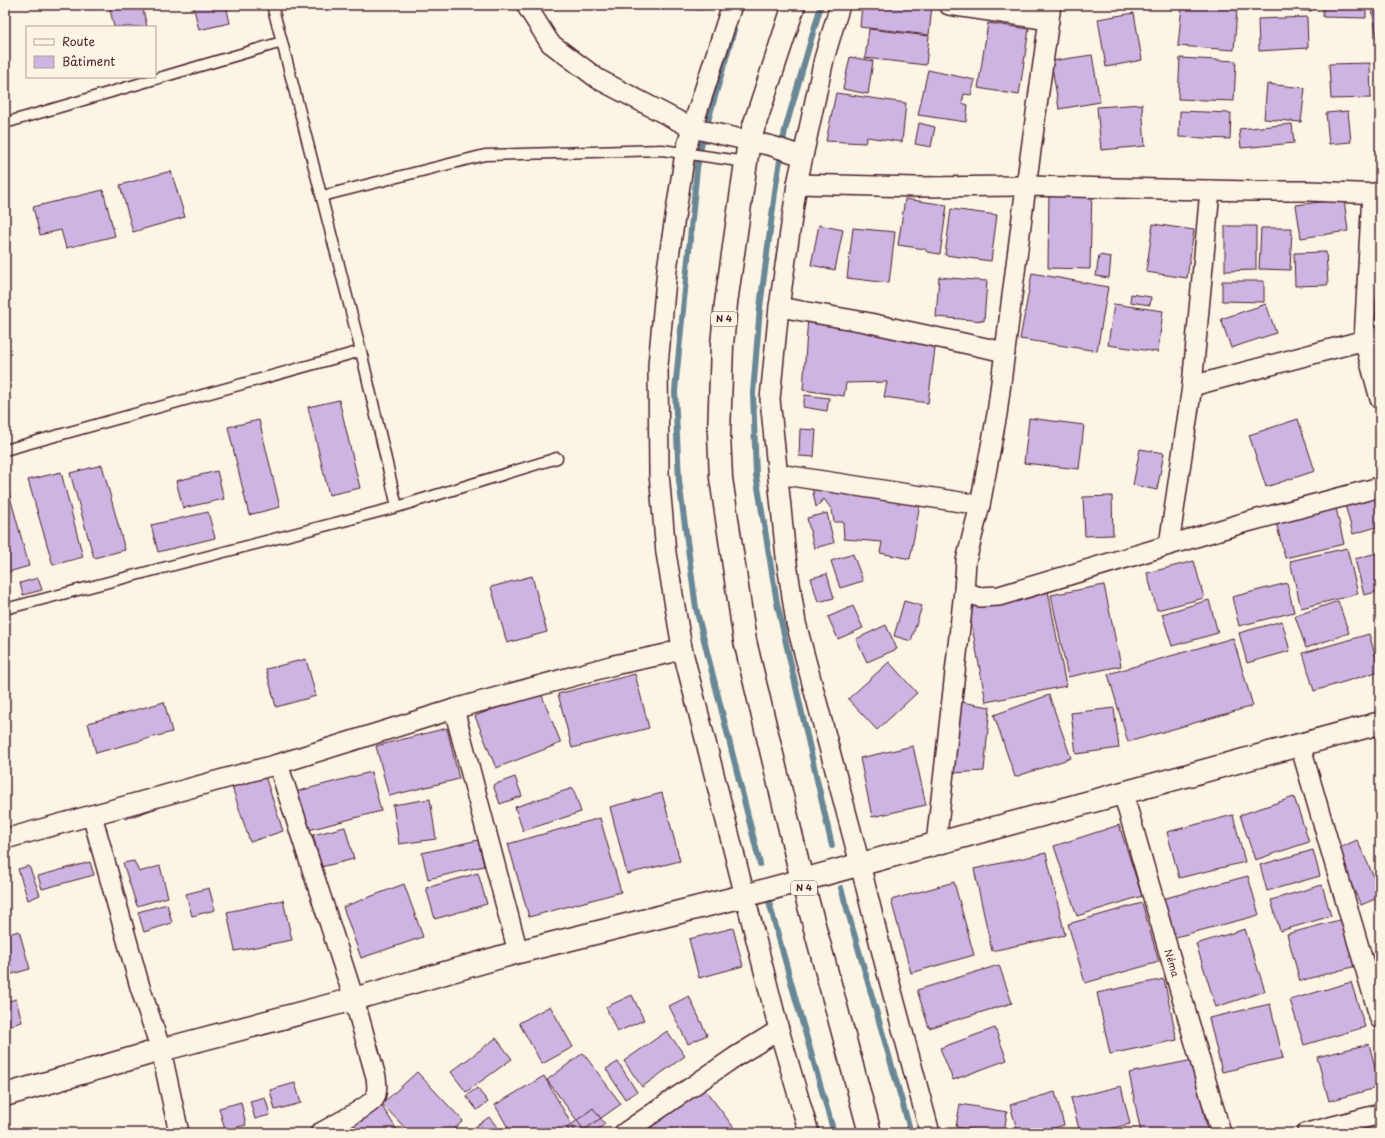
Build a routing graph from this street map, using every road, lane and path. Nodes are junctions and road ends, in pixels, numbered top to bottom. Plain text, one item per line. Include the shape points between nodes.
1 (272, 5) edge
2 (526, 5) edge
3 (732, 5) edge
4 (794, 5) edge
5 (840, 5) edge
6 (949, 5) edge
7 (1050, 13) edge
8 (282, 42) junction
9 (5, 122) edge
10 (692, 128) junction
11 (748, 152) junction
12 (685, 153) junction
13 (802, 156) junction
14 (796, 184) junction
15 (1026, 186) junction
16 (1210, 190) junction
17 (1376, 193) edge
18 (322, 196) junction
19 (779, 307) junction
20 (1372, 338) edge
21 (361, 350) junction
22 (1005, 352) junction
23 (1192, 386) junction
24 (1380, 399) edge
25 (5, 450) edge
26 (557, 458) dead end
27 (778, 474) junction
28 (1380, 487) edge
29 (980, 505) junction
30 (397, 507) junction
31 (1169, 545) junction
32 (964, 591) junction
33 (5, 609) edge
34 (682, 648) junction
35 (454, 710) junction
36 (1380, 723) edge
37 (1300, 745) junction
38 (278, 764) junction
39 (1123, 793) junction
40 (92, 815) junction
41 (5, 840) edge
42 (936, 844) junction
43 (860, 864) junction
44 (802, 880) junction
45 (744, 896) junction
46 (518, 952) junction
47 (354, 999) junction
48 (1380, 1019) edge
49 (779, 1030) junction
50 (161, 1050) junction
51 (5, 1095) edge
52 (1380, 1114) edge
53 (179, 1133) edge
54 (320, 1133) edge
55 (624, 1133) edge
56 (808, 1133) edge
57 (870, 1133) edge
58 (930, 1133) edge
59 (1221, 1133) edge
60 (1307, 1133) edge

1 - 8 lane
2 - 10 street via 550,43 598,79
3 - 10 street
4 - 11 main road, N 4
5 - 13 street via 824,59
6 - 7 street
7 - 15 street
8 - 9 lane
8 - 18 lane
10 - 11 street
10 - 12 street
11 - 12 lane
11 - 13 street via 772,146
11 - 44 main road, N 4 via 722,345 718,435 721,478 745,641
12 - 18 lane via 662,150 485,155
12 - 34 street via 667,269 658,365 659,480 666,553
13 - 14 street
14 - 15 street
14 - 19 street
15 - 16 street
15 - 22 street
16 - 17 street
16 - 23 street
17 - 20 street
18 - 21 lane
19 - 22 street via 865,322
19 - 27 street via 770,399
20 - 23 street
20 - 24 street
21 - 25 lane
21 - 30 lane
22 - 29 street via 997,414
23 - 31 street
26 - 30 lane
27 - 29 street
27 - 43 street via 796,624
28 - 31 street
29 - 32 street via 966,561
30 - 33 lane
31 - 32 street via 999,596 979,597
32 - 42 street
34 - 35 street
34 - 45 street
35 - 38 street
35 - 46 street
36 - 37 main road
37 - 39 main road
37 - 48 street
38 - 40 street
38 - 47 street
39 - 42 main road
39 - 59 street, Néma
40 - 41 street
40 - 50 street via 140,987
42 - 43 main road
43 - 44 main road
43 - 58 street
44 - 45 main road
44 - 57 main road, N 4
45 - 46 main road
45 - 49 street
46 - 47 main road
47 - 50 main road
47 - 54 street via 376,1077 374,1099
49 - 55 street
49 - 56 street
50 - 51 main road
50 - 53 street
52 - 60 street

